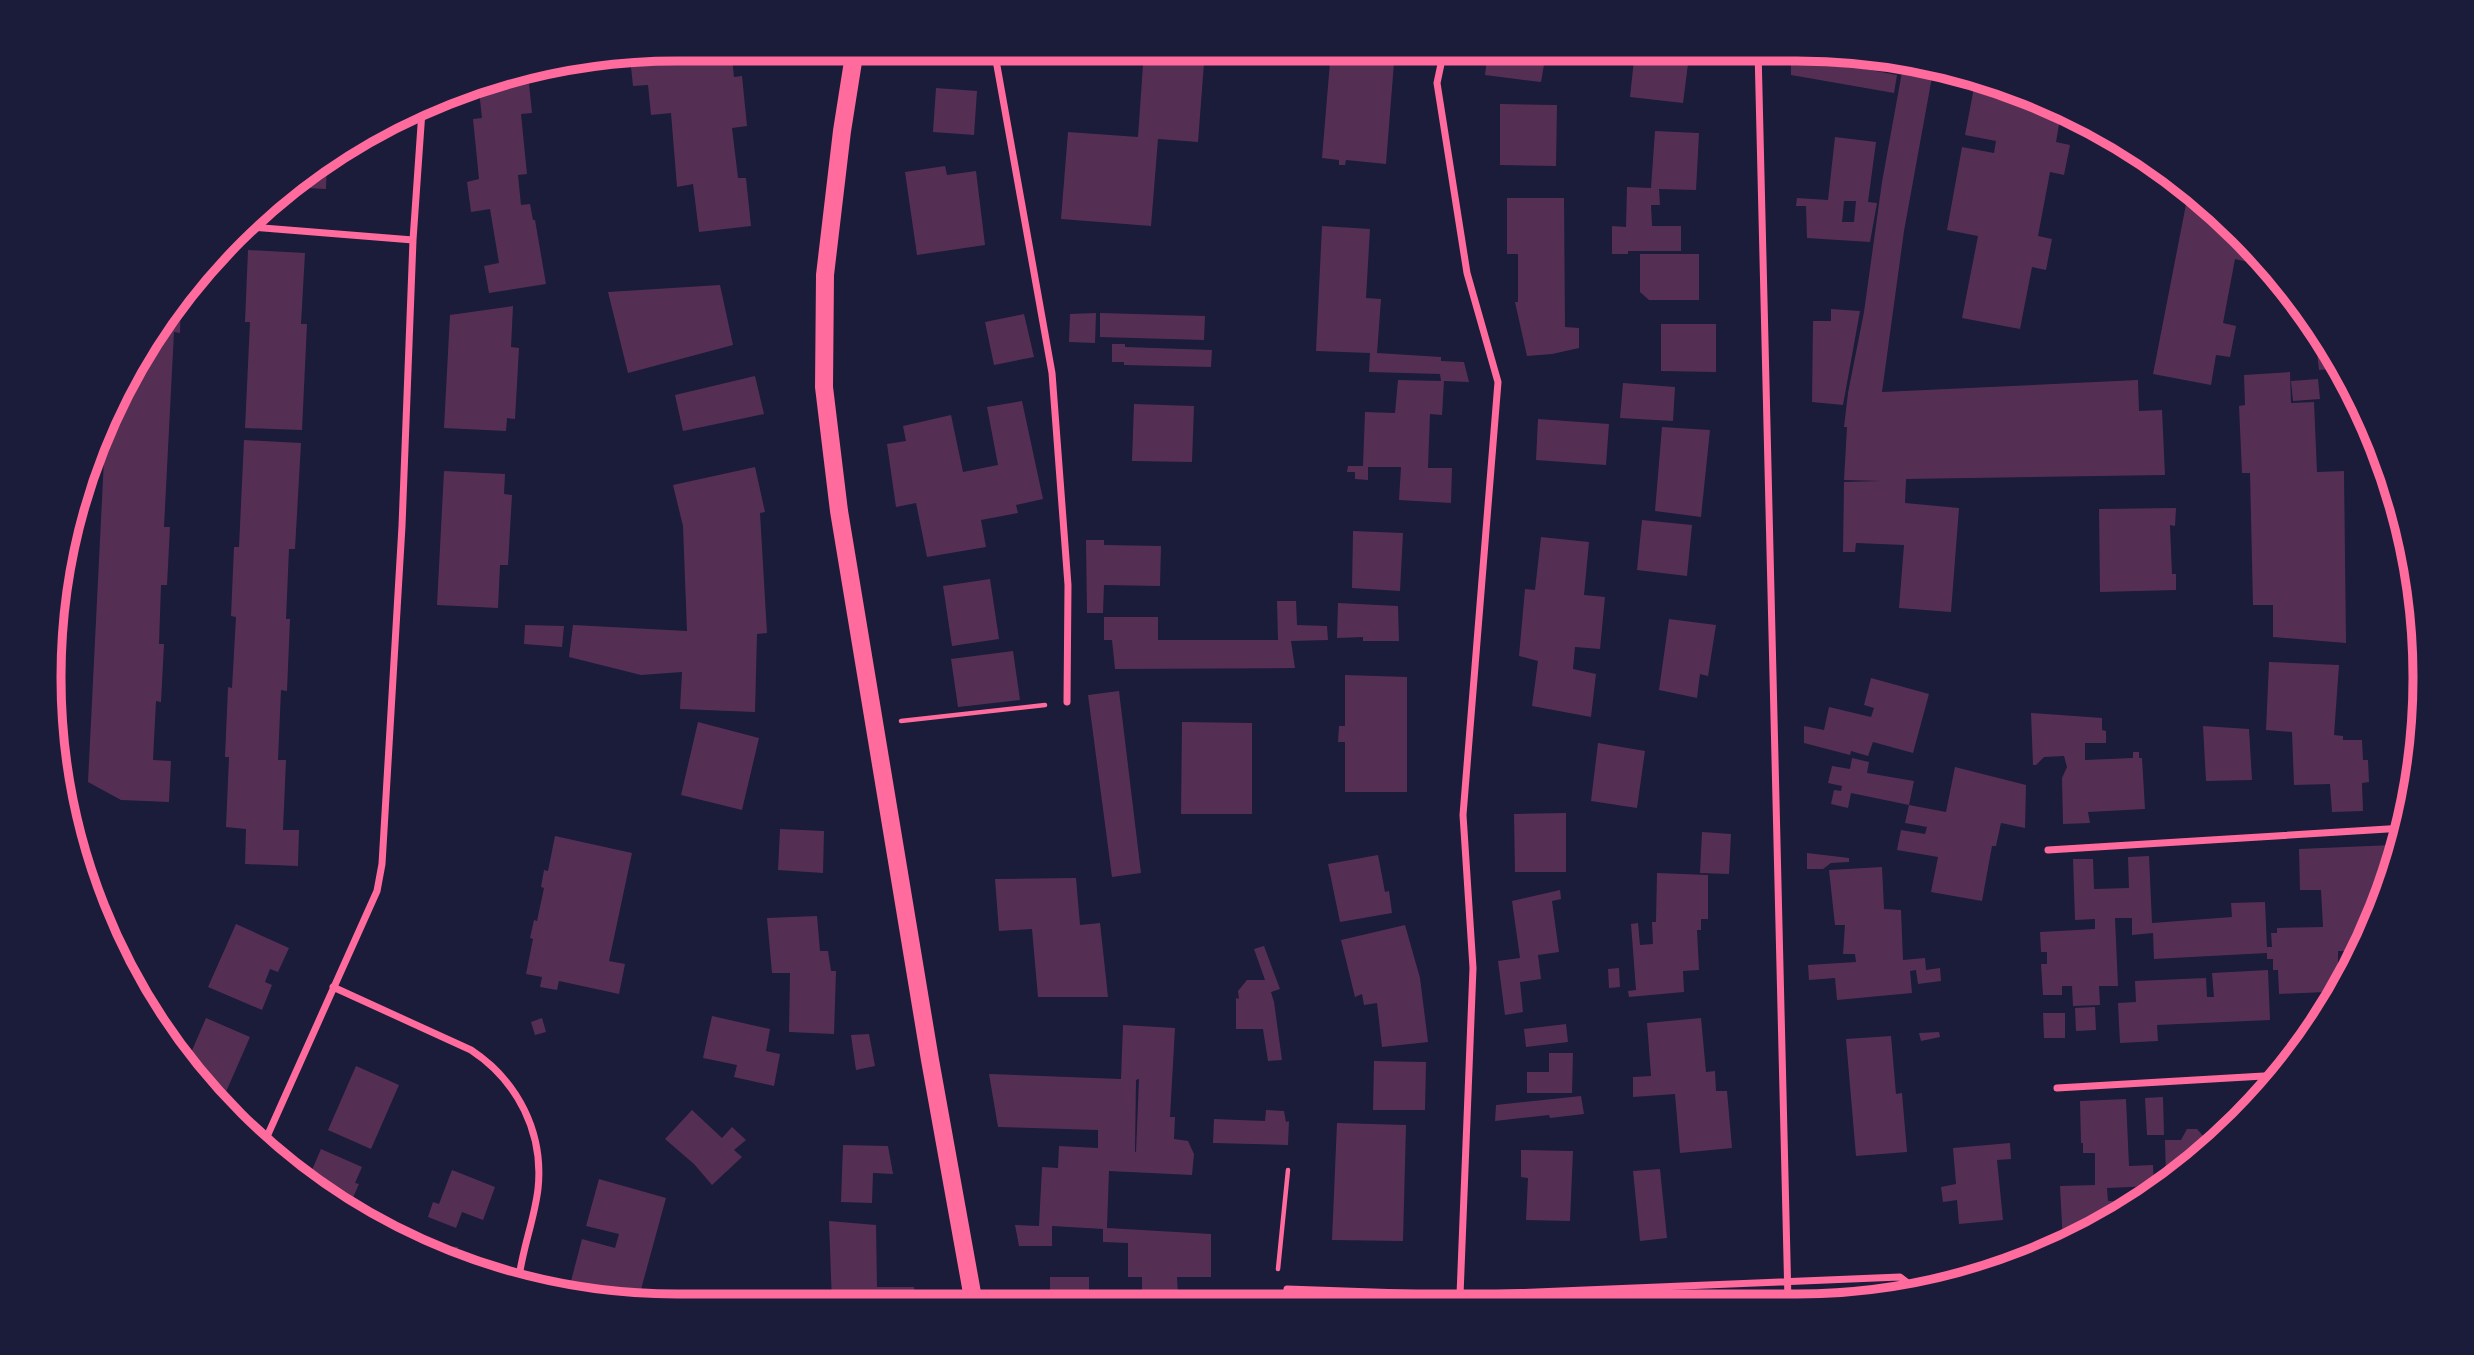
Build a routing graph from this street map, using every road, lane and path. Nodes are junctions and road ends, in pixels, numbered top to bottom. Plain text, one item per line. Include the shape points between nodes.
1 (853, 61) edge
2 (996, 61) edge
3 (1442, 61) edge
4 (1758, 61) edge
5 (422, 117) edge
6 (257, 228) edge
7 (413, 240) junction
8 (1067, 702) joint
9 (875, 723) junction
10 (2394, 829) edge
11 (2048, 850) dead end
12 (333, 987) junction
13 (2267, 1076) edge
14 (2057, 1088) dead end
15 (267, 1137) edge
16 (1288, 1170) dead end
17 (520, 1274) edge
18 (1787, 1281) junction
19 (1908, 1283) edge
20 (1287, 1289) junction
21 (972, 1294) edge
22 (1286, 1294) edge
23 (1460, 1294) junction
24 (1788, 1294) edge

1 - 9 main road via 825,275 824,387 839,510
2 - 8 street via 1052,373 1068,585
3 - 23 street via 1437,83 1465,260 1498,382 1463,815 1474,968
4 - 18 street
5 - 7 street
6 - 7 street
7 - 12 street via 382,864 377,891
8 - 9 path
9 - 21 main road
10 - 11 street
12 - 15 street
12 - 17 street via 471,1050 504,1076 531,1128 539,1158 538,1192
13 - 14 street
16 - 20 path via 1278,1269
18 - 19 street via 1900,1277
18 - 23 street
18 - 24 street
20 - 22 street
20 - 23 street

